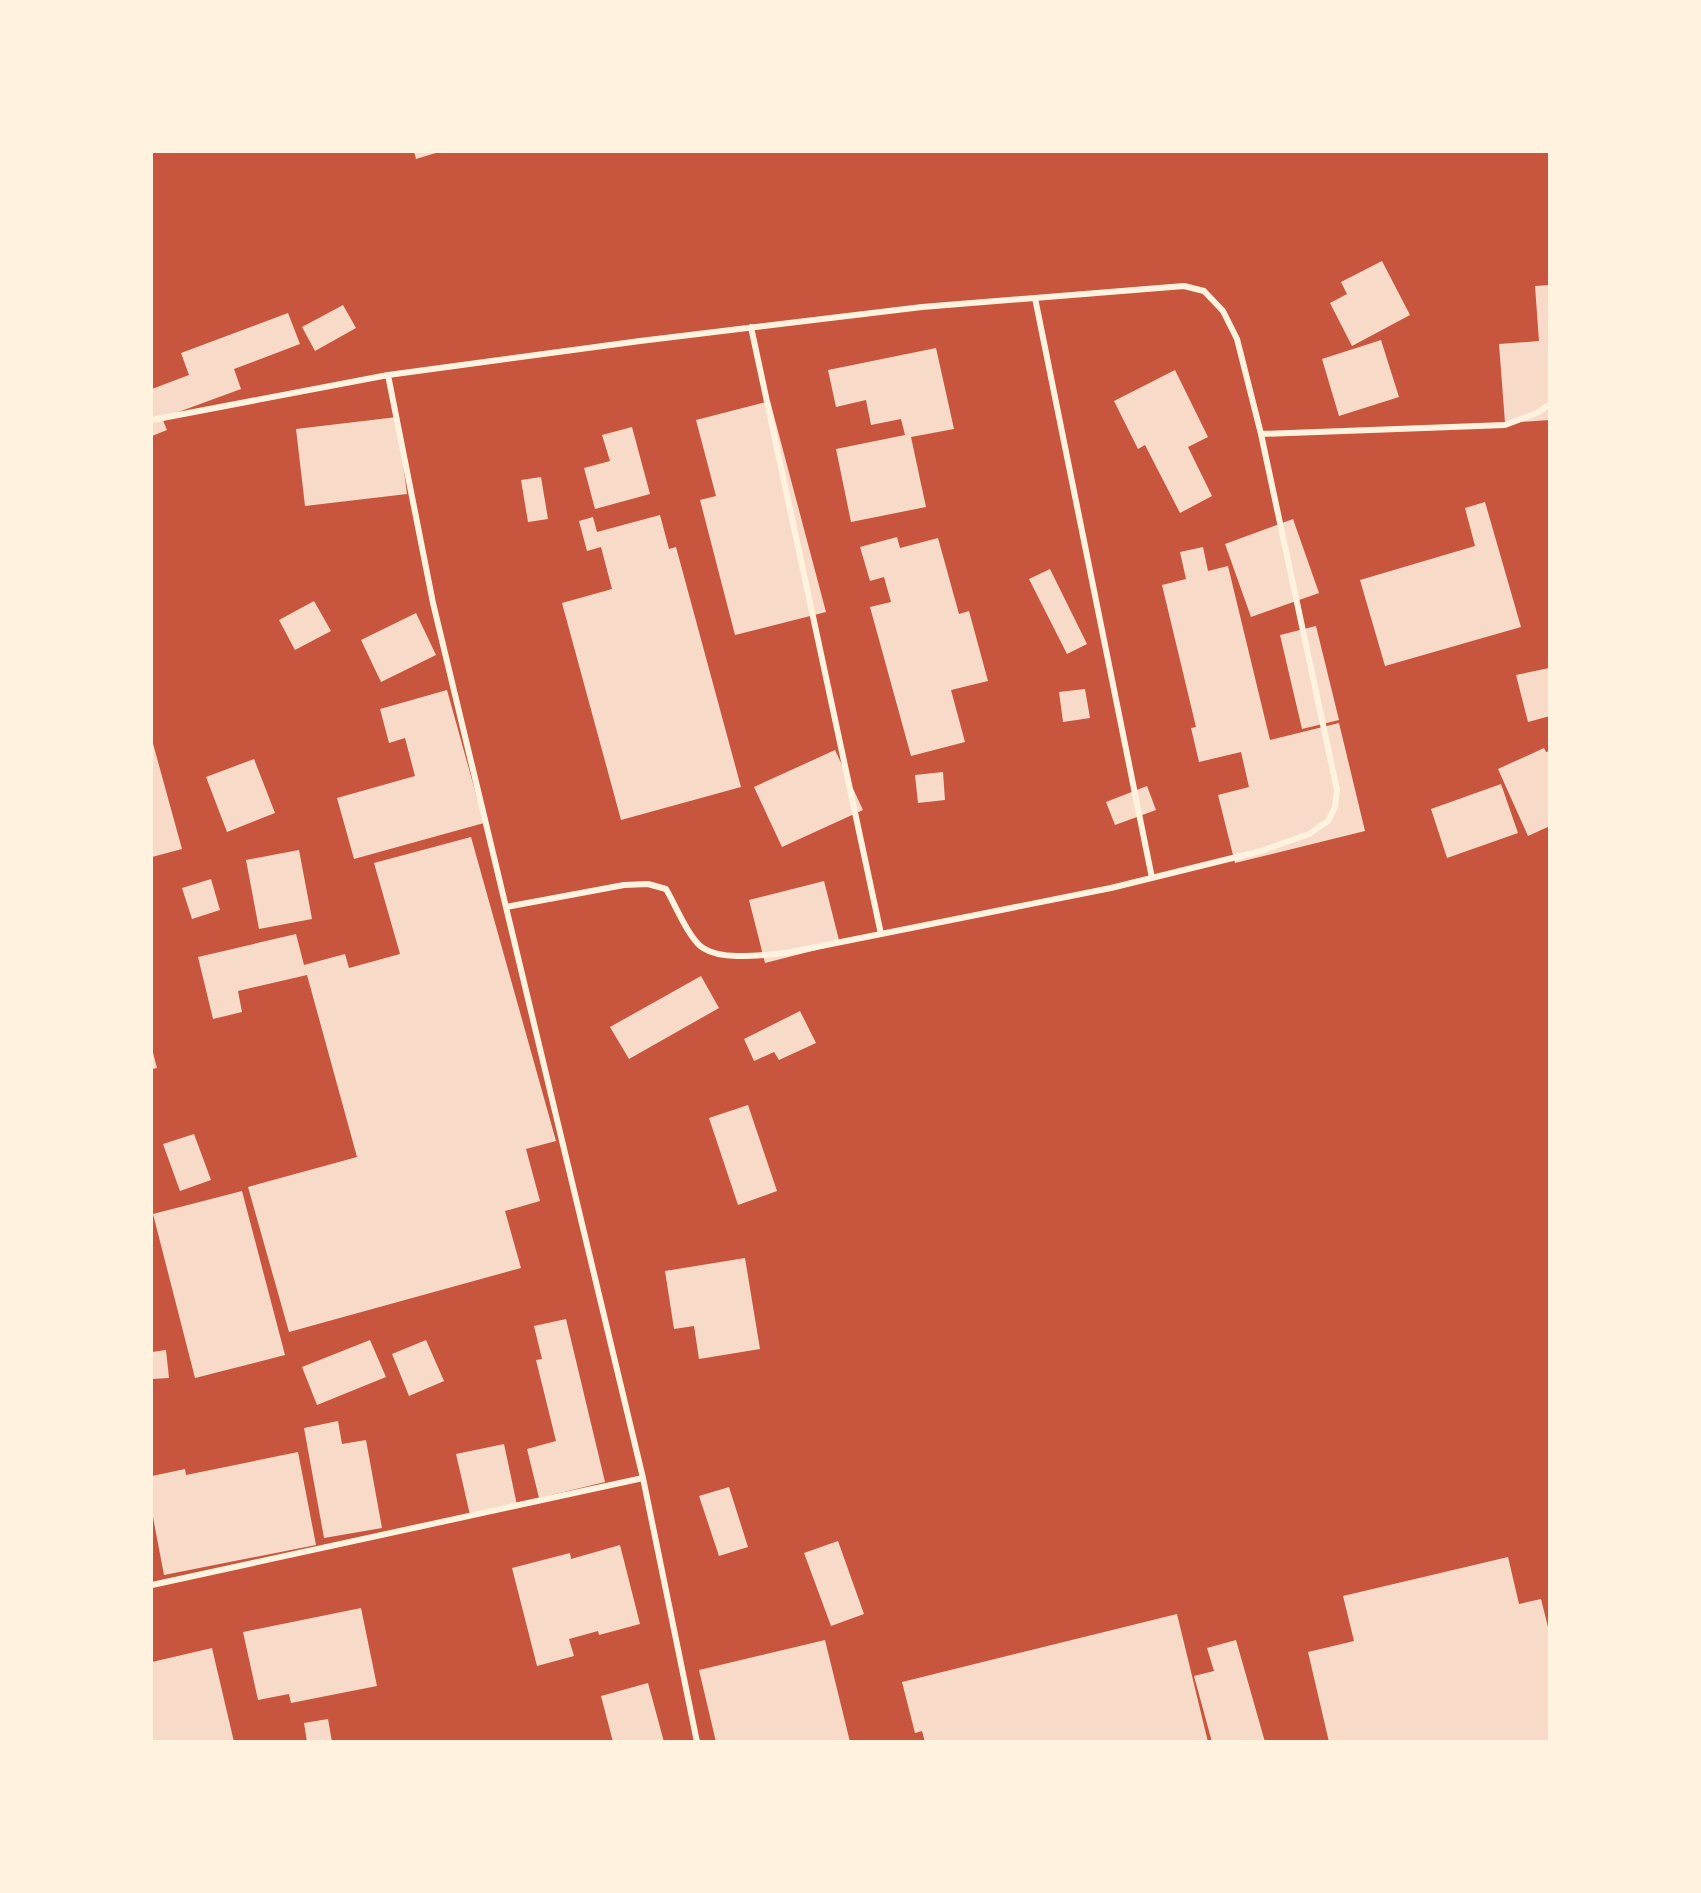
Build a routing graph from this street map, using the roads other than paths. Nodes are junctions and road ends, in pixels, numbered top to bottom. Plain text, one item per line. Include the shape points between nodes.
1 (1035, 298) junction
2 (751, 327) junction
3 (388, 375) junction
4 (1550, 404) edge
5 (152, 420) edge
6 (1262, 434) junction
7 (1152, 878) junction
8 (506, 907) junction
9 (881, 934) junction
10 (643, 1478) junction
11 (152, 1585) edge
12 (697, 1742) edge

1 - 2 street
1 - 6 street via 1184,286 1204,291 1223,311 1237,339
1 - 7 street
2 - 3 street
2 - 9 street
3 - 5 street
3 - 8 street via 434,603
4 - 6 street via 1538,413 1505,425
6 - 7 street via 1337,790 1335,807 1328,821 1309,834 1261,851
7 - 9 street
8 - 9 street via 648,884 666,889 702,948 731,957 786,954
8 - 10 street
10 - 11 street
10 - 12 street

